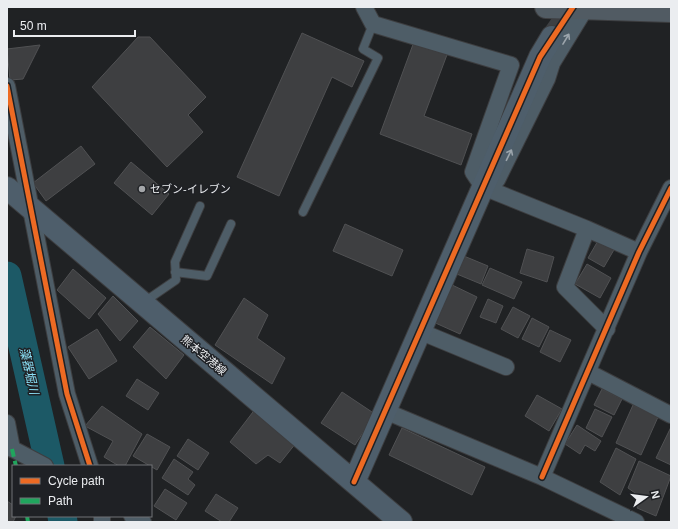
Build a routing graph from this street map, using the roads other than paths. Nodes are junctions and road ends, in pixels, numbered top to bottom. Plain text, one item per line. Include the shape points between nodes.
1 (364, 7) edge
2 (546, 7) edge
3 (585, 9) junction
4 (671, 11) edge
5 (373, 24) junction
6 (552, 37) tunnel mouth
7 (7, 86) edge
8 (671, 188) edge
9 (487, 189) junction
10 (19, 199) edge
11 (200, 206) dead end
12 (304, 212) dead end
13 (231, 224) dead end
14 (587, 229) junction
15 (639, 252) junction
16 (175, 272) junction
17 (143, 303) junction
18 (607, 329) junction
19 (419, 332) junction
20 (506, 367) dead end
21 (588, 372) junction
22 (385, 411) junction
23 (671, 415) edge
24 (7, 423) edge
25 (14, 450) edge
26 (43, 465) edge
27 (90, 465) edge
28 (542, 477) junction
29 (354, 482) junction
30 (402, 522) edge
31 (636, 522) edge

1 - 5 street
2 - 3 highway
3 - 4 highway
9 -> 3 street via 546,79 552,63
5 - 9 street via 511,65 473,172
5 - 12 lane via 363,50 378,58
6 - 9 street via 540,57
7 - 10 street
8 - 15 street
9 - 14 street
9 - 19 street
10 - 17 street, 熊本空港線
10 - 27 street via 67,394
11 - 16 lane via 175,262
13 - 16 lane via 207,276
14 - 15 street
14 - 18 street via 565,287
15 - 18 street
16 - 17 lane via 176,280
17 - 29 street, 熊本空港線
18 - 21 street
19 - 20 street
19 - 22 street
21 - 23 street
21 - 28 street
22 - 28 street
22 - 29 street
24 - 25 street
25 - 26 street
28 - 31 street
29 - 30 street, 熊本空港線

